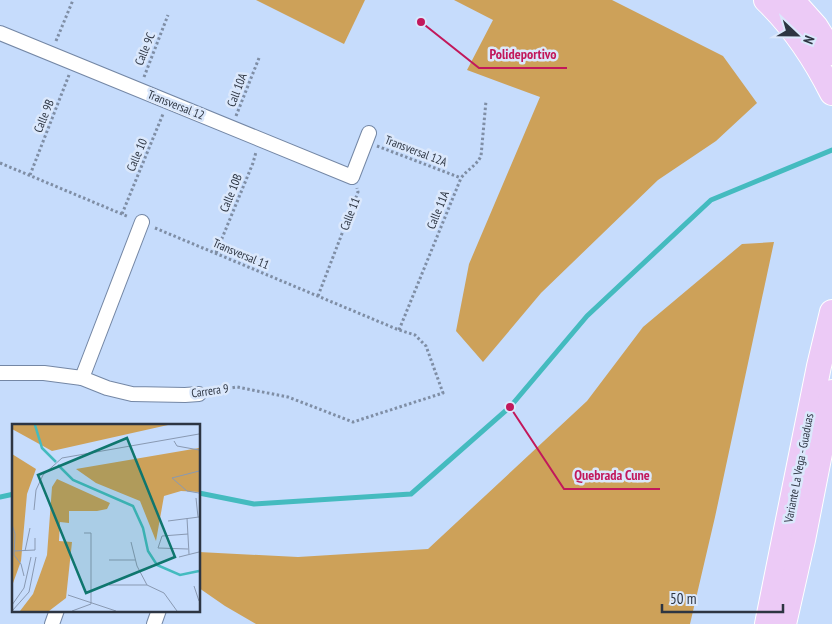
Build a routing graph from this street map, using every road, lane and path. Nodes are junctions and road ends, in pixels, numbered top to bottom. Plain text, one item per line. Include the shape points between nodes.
1 (73, 0) edge
2 (779, 4) edge
3 (168, 15) dead end
4 (0, 33) edge
5 (832, 53) edge
6 (51, 54) junction
7 (258, 58) dead end
8 (74, 63) junction
9 (139, 90) junction
10 (832, 93) edge
11 (486, 101) dead end
12 (168, 102) junction
13 (232, 128) junction
14 (367, 137) joint
15 (258, 139) junction
16 (0, 163) edge
17 (30, 175) junction
18 (352, 177) junction
19 (461, 178) junction
20 (122, 214) junction
21 (142, 222) junction
22 (216, 253) junction
23 (318, 296) junction
24 (832, 312) edge
25 (399, 330) junction
26 (0, 373) edge
27 (82, 378) junction
28 (832, 392) edge
29 (443, 393) joint
30 (199, 394) joint
31 (56, 612) edge
32 (158, 612) edge
33 (52, 624) edge
34 (154, 624) edge
35 (768, 624) edge
36 (784, 624) edge

1 - 6 path
2 - 5 highway via 816,27
2 - 10 highway
3 - 9 path, Calle 9C
4 - 6 street, Transversal 12
6 - 8 street, Transversal 12
7 - 13 path, Call 10A
8 - 9 street, Transversal 12
8 - 17 path, Calle 9B
9 - 12 street, Transversal 12
11 - 19 path, Calle 11A via 481,156
12 - 13 street, Transversal 12
12 - 20 path, Calle 10
13 - 15 street, Transversal 12
14 - 18 street, Calle 11
14 - 19 path, Transversal 12A
15 - 18 street, Transversal 12
15 - 22 path, Calle 10B via 253,163
16 - 17 path, Transversal 11
17 - 20 path, Transversal 11
18 - 23 path, Calle 11 via 358,192
19 - 25 path, Calle 11A
20 - 21 path, Transversal 11
21 - 22 path, Transversal 11
21 - 27 street
22 - 23 path, Transversal 11
23 - 25 path, Transversal 11
24 - 35 highway, Variante La Vega - Guaduas
25 - 29 path, Transversal 11 via 415,334 426,346
26 - 27 street, Carrera 9 via 44,373
27 - 30 street, Carrera 9 via 132,394
28 - 36 highway, Variante La Vega - Guaduas
29 - 30 path, Carrera 9 via 353,422 288,397 246,389
31 - 33 street
32 - 34 street

